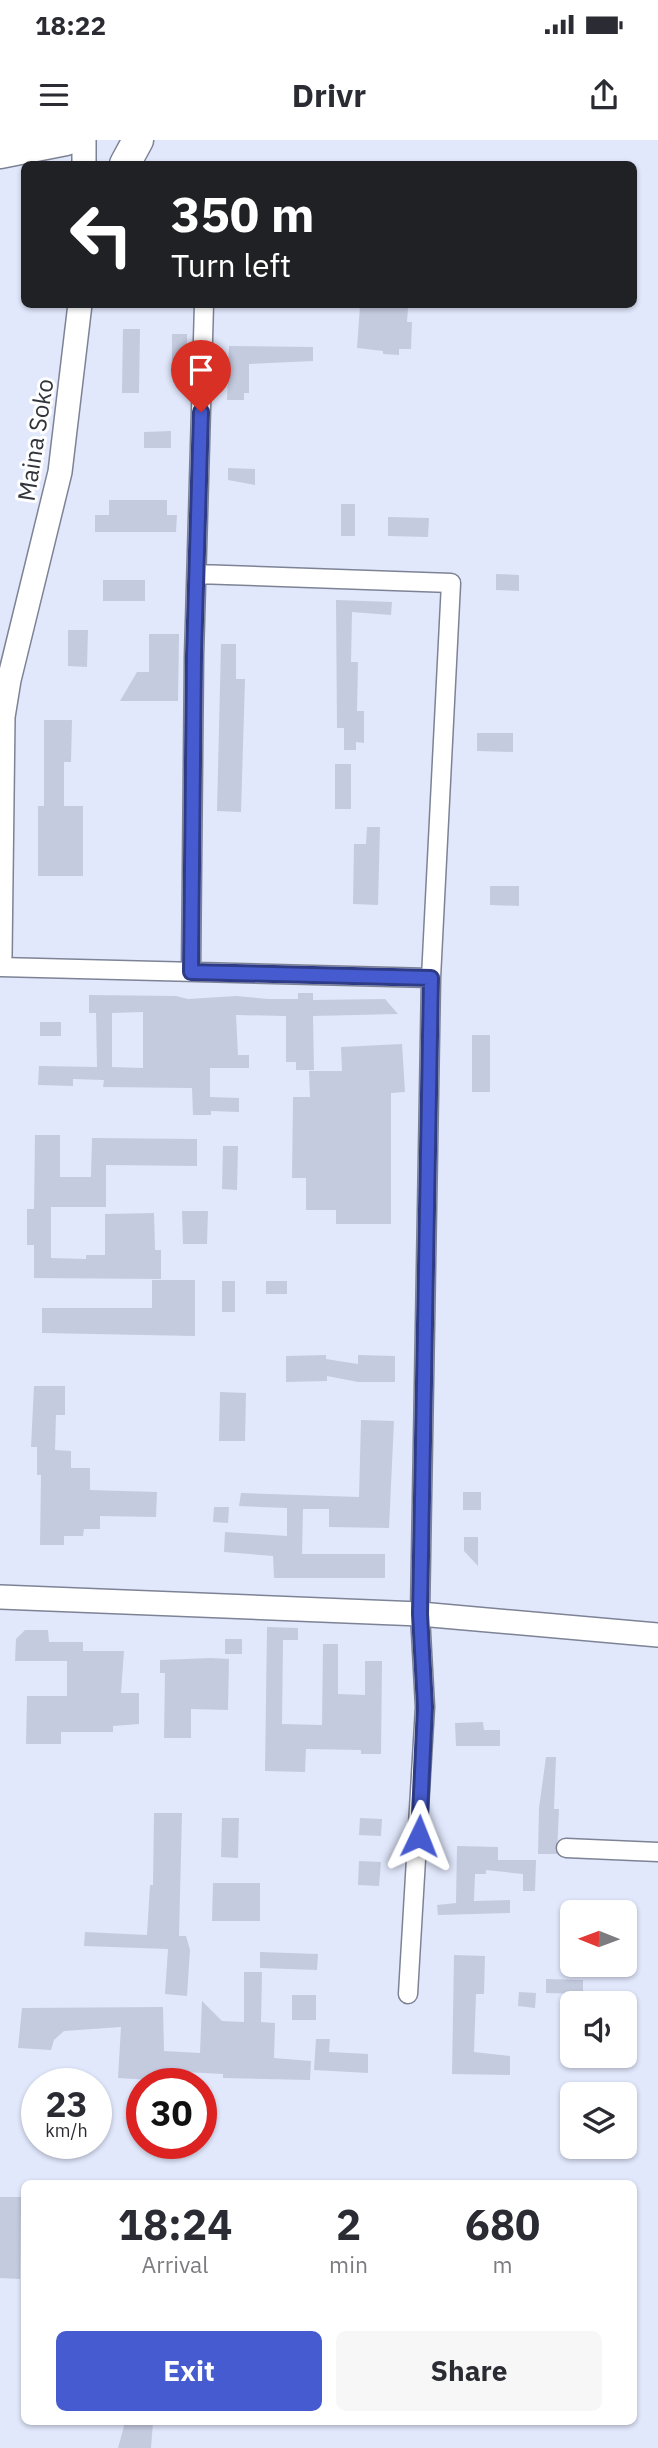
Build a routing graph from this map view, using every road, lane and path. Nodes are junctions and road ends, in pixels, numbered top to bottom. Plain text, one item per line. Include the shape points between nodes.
1 (66, 140) edge
2 (84, 140) edge
3 (138, 140) edge
4 (0, 155) edge
5 (84, 161) edge
6 (127, 161) edge
7 (21, 166) edge
8 (80, 308) edge
9 (204, 308) edge
10 (197, 574) junction
11 (0, 957) edge
12 (0, 968) edge
13 (191, 972) junction
14 (431, 978) junction
15 (0, 1597) edge
16 (420, 1614) junction
17 (658, 1635) edge
18 (566, 1848) dead end
19 (658, 1852) edge
20 (408, 1994) dead end

1 - 4 main road
2 - 5 street
3 - 6 main road
4 - 7 main road
8 - 11 street, Maina Soko via 60,472 4,717
9 - 10 street
10 - 13 street
10 - 14 street via 451,583
12 - 13 street
13 - 14 street
14 - 16 street
15 - 16 street
16 - 17 street
16 - 20 street via 425,1707
18 - 19 street

